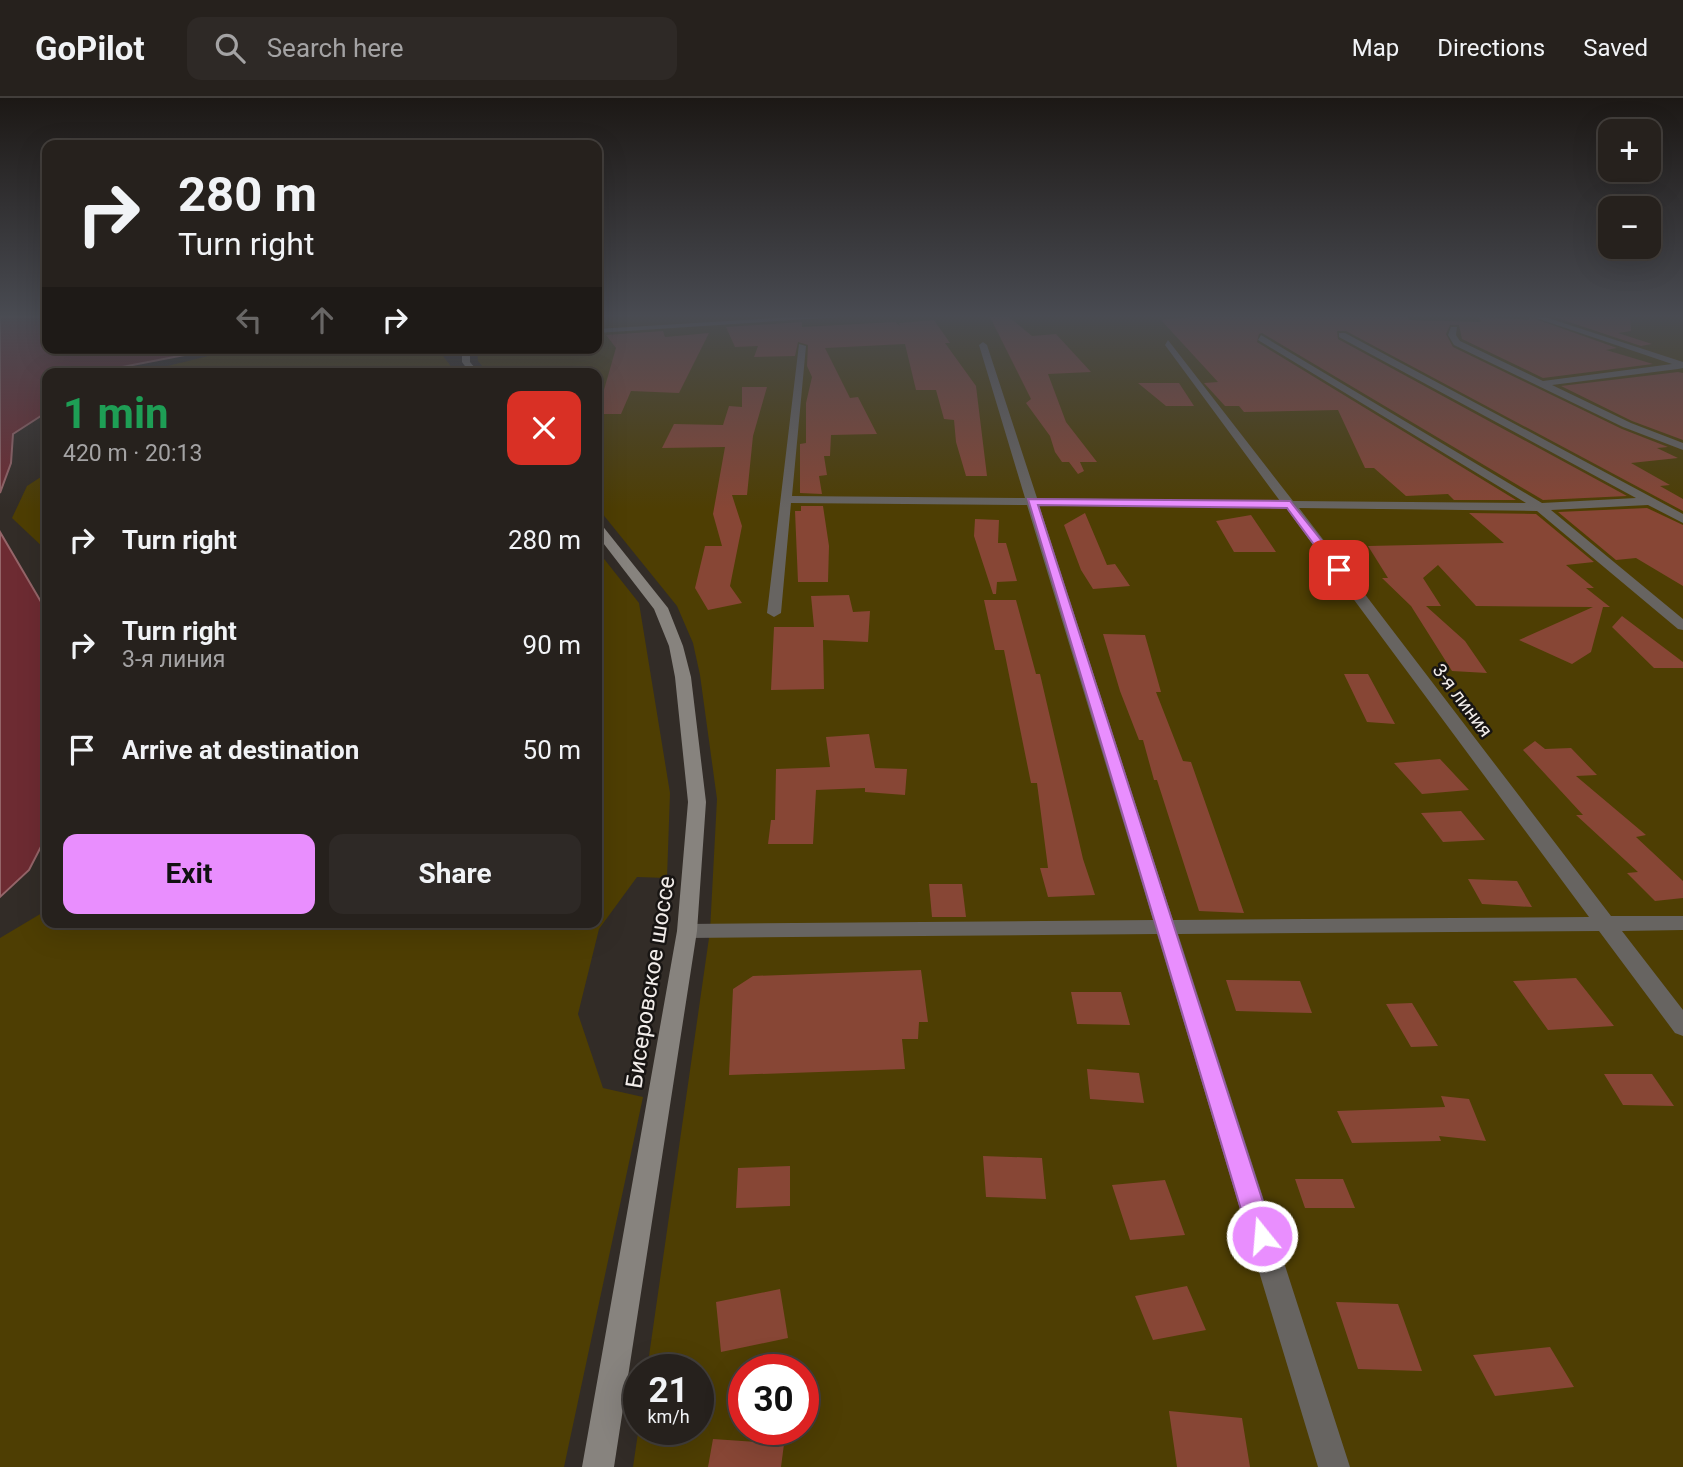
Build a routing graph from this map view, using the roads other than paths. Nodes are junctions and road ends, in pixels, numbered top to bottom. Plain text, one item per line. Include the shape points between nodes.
1 (798, 381) edge
2 (994, 381) edge
3 (1197, 381) edge
4 (1332, 381) edge
5 (1427, 381) edge
6 (1536, 381) edge
7 (1565, 381) edge
8 (1542, 384) junction
9 (1683, 447) edge
10 (786, 499) junction
11 (1032, 501) junction
12 (1650, 501) junction
13 (1290, 504) junction
14 (1540, 507) junction
15 (1683, 519) edge
16 (602, 533) edge
17 (774, 613) dead end
18 (1683, 626) edge
19 (1604, 921) junction
20 (1683, 923) edge
21 (1165, 927) junction
22 (687, 931) junction
23 (1683, 1027) edge
24 (598, 1467) edge
25 (1334, 1467) edge

1 - 10 street
2 - 11 street
3 - 13 street, 3-я линия
4 - 14 street
5 - 12 street
6 - 8 street
7 - 8 street
8 - 9 street
10 - 11 street
10 - 17 street
11 - 13 street
11 - 21 street
12 - 14 street
12 - 15 street
13 - 14 street
13 - 19 street, 3-я линия
14 - 18 street
16 - 22 main road, Бисеровское шоссе via 661,608 681,667 697,803
19 - 20 street
19 - 21 street
19 - 23 street, 3-я линия
21 - 22 street
21 - 25 street
22 - 24 main road, Бисеровское шоссе

